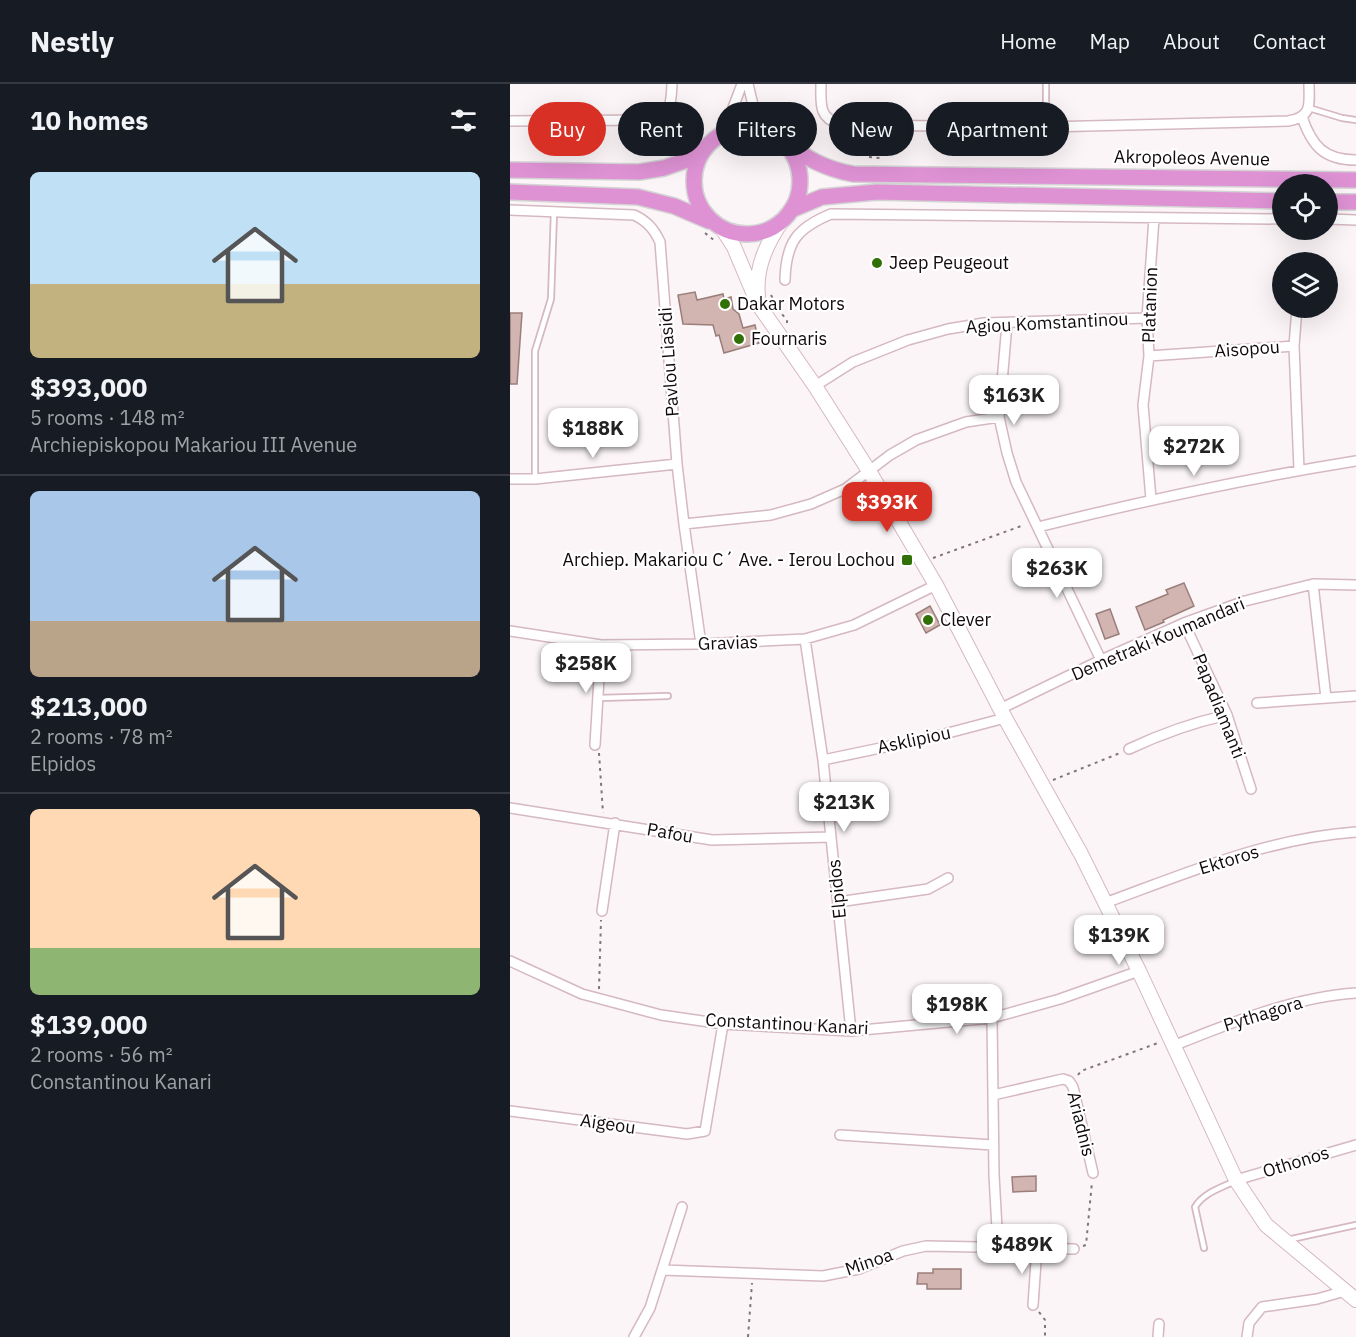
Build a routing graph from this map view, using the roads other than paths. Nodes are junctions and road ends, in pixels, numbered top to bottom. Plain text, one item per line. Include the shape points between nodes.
1 (672, 84) edge
2 (742, 84) edge
3 (748, 84) edge
4 (821, 84) edge
5 (1046, 84) edge
6 (1310, 84) edge
7 (735, 102) edge
8 (753, 102) edge
9 (1046, 102) edge
10 (1309, 108) junction
11 (1302, 117) junction
12 (1356, 120) edge
13 (510, 121) edge
14 (926, 126) edge
15 (1069, 127) edge
16 (716, 137) edge
17 (704, 150) edge
18 (694, 156) edge
19 (700, 156) edge
20 (795, 156) edge
21 (805, 156) edge
22 (1356, 160) edge
23 (510, 170) edge
24 (1356, 180) edge
25 (510, 192) edge
26 (1272, 201) edge
27 (1338, 202) edge
28 (1356, 202) edge
29 (510, 210) edge
30 (554, 212) junction
31 (787, 215) junction
32 (1154, 218) junction
33 (1272, 219) edge
34 (1338, 219) edge
35 (1356, 220) edge
36 (719, 226) junction
37 (785, 280) dead end
38 (758, 304) junction
39 (1148, 318) junction
40 (1295, 318) edge
41 (1007, 324) junction
42 (1294, 346) junction
43 (1149, 356) junction
44 (815, 386) junction
45 (999, 417) junction
46 (1356, 461) edge
47 (677, 464) junction
48 (1299, 470) junction
49 (869, 471) junction
50 (510, 478) edge
51 (535, 479) junction
52 (1151, 499) junction
53 (684, 524) junction
54 (1036, 524) junction
55 (1313, 584) junction
56 (936, 585) junction
57 (1356, 585) edge
58 (1184, 623) junction
59 (510, 631) edge
60 (805, 639) junction
61 (701, 644) junction
62 (601, 645) junction
63 (1101, 660) junction
64 (668, 696) dead end
65 (1356, 696) edge
66 (599, 698) junction
67 (1326, 698) junction
68 (1257, 703) dead end
69 (1003, 713) junction
70 (1227, 715) junction
71 (596, 745) road end
72 (1130, 749) road end
73 (823, 760) junction
74 (1251, 789) dead end
75 (510, 808) edge
76 (615, 824) junction
77 (1356, 832) edge
78 (831, 837) junction
79 (948, 878) dead end
80 (838, 902) junction
81 (1105, 903) junction
82 (602, 911) road end
83 (511, 965) edge
84 (1138, 971) junction
85 (1356, 993) edge
86 (992, 1018) junction
87 (723, 1024) junction
88 (851, 1032) junction
89 (1171, 1042) junction
90 (993, 1095) junction
91 (510, 1111) edge
92 (840, 1135) dead end
93 (993, 1145) junction
94 (1356, 1145) edge
95 (1093, 1173) road end
96 (1236, 1180) junction
97 (682, 1207) dead end
98 (1356, 1225) edge
99 (1285, 1240) junction
100 (998, 1247) junction
101 (1037, 1247) junction
102 (1204, 1248) dead end
103 (1074, 1249) road end
104 (663, 1270) junction
105 (1353, 1297) edge
106 (1033, 1305) road end
107 (1159, 1324) dead end
108 (634, 1337) edge
109 (1158, 1337) edge
110 (1247, 1337) edge

1 - 13 street via 671,104 657,120
2 - 7 street
3 - 8 street
4 - 14 street via 821,108 833,123
5 - 9 lane
6 - 10 street
10 - 11 street
10 - 12 lane
11 - 15 street via 1288,121
11 - 22 street via 1309,136 1329,155
16 - 17 highway
18 - 23 highway via 646,171
19 - 36 highway via 694,173 694,190 705,213
20 - 31 highway via 800,177 796,200
21 - 24 highway, Akropoleos Avenue via 827,169 853,174
25 - 36 highway via 638,197 674,206
26 - 31 highway via 877,192 822,197
27 - 28 highway
29 - 30 street, Pavlou Liasidi
30 - 47 street, Pavlou Liasidi via 634,215 655,231 660,242
30 - 51 lane via 551,299 535,351
31 - 36 highway via 769,229 753,233 737,233
31 - 38 main road via 773,233 761,261
32 - 33 street
32 - 37 street via 831,214 810,222 793,241 786,260
32 - 39 street, Platanion
34 - 35 street
36 - 38 main road via 734,247
38 - 44 main road
39 - 41 street, Agiou Komstantinou
39 - 43 street, Platanion
40 - 42 street
41 - 44 street, Agiou Komstantinou via 984,323 908,340 853,362
41 - 45 street
42 - 43 street, Aisopou
42 - 48 street, Aisopou
43 - 52 street, Platanion via 1143,405
44 - 49 main road
45 - 49 street via 938,431
45 - 54 street via 1016,482
46 - 48 street
47 - 51 street
47 - 53 street, Pavlou Liasidi
48 - 52 street
49 - 53 street via 845,489 771,516
49 - 56 main road
50 - 51 street
52 - 54 street
53 - 61 street, Pavlou Liasidi
54 - 63 street
55 - 57 street, Demetraki Koumandari
55 - 58 street, Demetraki Koumandari via 1245,601
55 - 67 street
56 - 60 street, Gravias via 854,625
56 - 69 main road
58 - 63 street, Demetraki Koumandari
58 - 70 street, Papadiamanti
59 - 62 street, Gravias
60 - 61 street, Gravias
60 - 73 street, Elpidos
61 - 62 street, Gravias
62 - 66 street
63 - 69 street, Demetraki Koumandari
64 - 66 lane
65 - 67 street
66 - 71 street
67 - 68 street
69 - 73 street, Asklipiou via 933,737
69 - 81 main road
70 - 72 street via 1163,732
70 - 74 street, Papadiamanti
73 - 78 street, Elpidos
75 - 76 street, Pafou
76 - 78 street, Pafou via 712,840
76 - 82 street
77 - 81 street, Ektoros via 1321,834 1233,856
78 - 80 street, Elpidos
79 - 80 street via 928,889
80 - 88 street, Elpidos
81 - 84 main road
83 - 87 street, Constantinou Kanari via 599,999 661,1015
84 - 86 street, Constantinou Kanari
84 - 89 main road
85 - 89 street, Pythagora via 1328,995
86 - 88 street, Constantinou Kanari
86 - 90 street
87 - 88 street, Constantinou Kanari
87 - 91 street, Aigeou via 705,1131 687,1134
89 - 96 main road
90 - 93 street
90 - 95 street, Ariadnis via 1063,1079 1071,1084
92 - 93 street
93 - 100 street
94 - 96 street, Othonos
96 - 99 main road via 1266,1225
96 - 102 lane via 1205,1196 1195,1208
97 - 104 street
98 - 99 lane
99 - 105 main road
100 - 101 street, Minoa
100 - 104 street, Minoa via 926,1246 859,1269 823,1276
101 - 103 street, Minoa
101 - 106 street
104 - 108 street via 650,1308
105 - 110 street via 1262,1307 1249,1323
107 - 109 street

